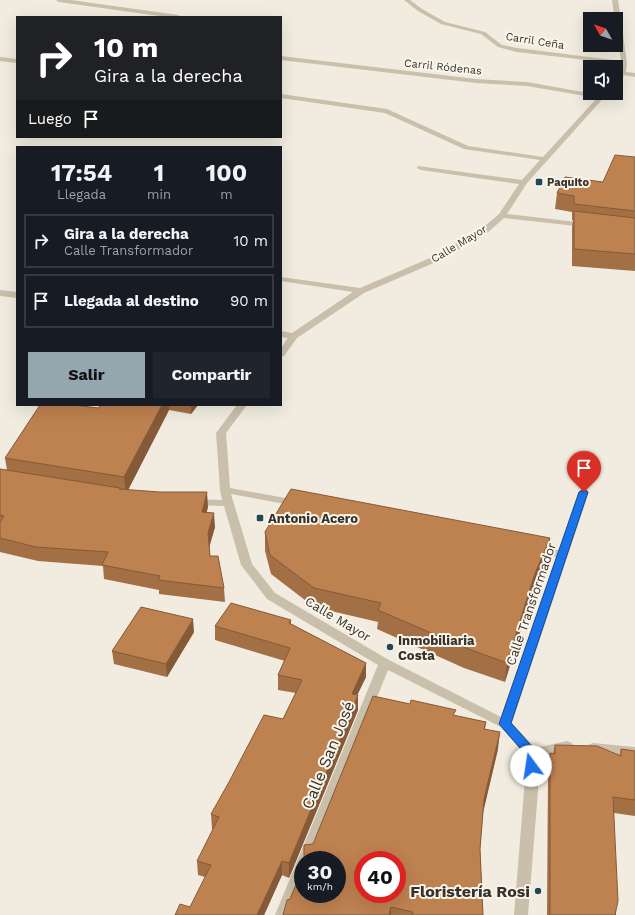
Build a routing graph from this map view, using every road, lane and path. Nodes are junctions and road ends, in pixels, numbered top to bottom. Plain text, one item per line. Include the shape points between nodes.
1 (59, 0) edge
2 (407, 0) edge
3 (615, 0) edge
4 (171, 16) edge
5 (282, 58) edge
6 (0, 59) edge
7 (16, 61) edge
8 (624, 63) junction
9 (623, 73) joint
10 (635, 74) edge
11 (583, 92) edge
12 (282, 96) edge
13 (599, 100) edge
14 (546, 160) junction
15 (421, 168) dead end
16 (524, 182) junction
17 (502, 216) junction
18 (590, 225) edge
19 (282, 279) edge
20 (361, 291) junction
21 (0, 293) edge
22 (16, 295) edge
23 (282, 334) edge
24 (294, 336) junction
25 (282, 353) edge
26 (241, 406) edge
27 (225, 490) junction
28 (584, 492) dead end
29 (183, 501) edge
30 (228, 503) junction
31 (310, 506) edge
32 (525, 547) edge
33 (563, 555) junction
34 (386, 664) junction
35 (505, 724) junction
36 (635, 752) edge
37 (532, 753) junction
38 (309, 851) edge
39 (294, 886) edge
40 (282, 915) edge
41 (521, 915) edge

1 - 4 street
2 - 8 street, Carril Ceña via 443,23 483,33 500,46
3 - 8 street
5 - 11 street, Carril Ródenas
6 - 7 street
8 - 9 street
9 - 10 street
12 - 14 street via 387,111 466,148
13 - 14 street, Calle Mayor
14 - 16 street, Calle Mayor
15 - 16 street
16 - 17 street, Calle Mayor
17 - 18 street
17 - 20 street, Calle Mayor via 483,232 433,260
19 - 20 street
20 - 24 street, Calle Mayor
21 - 22 street
23 - 24 street
24 - 25 street, Calle Mayor
26 - 27 street, Calle Mayor via 221,433
27 - 30 street, Calle Mayor
27 - 31 street
28 - 33 street, Calle Transformador
29 - 30 street
30 - 34 street, Calle Mayor via 247,565 271,596
32 - 33 street
33 - 35 street, Calle Transformador
34 - 35 street, Calle Mayor
34 - 38 street, Calle San José
35 - 37 street, Calle Mayor
36 - 37 street via 563,745
37 - 41 street
39 - 40 street

